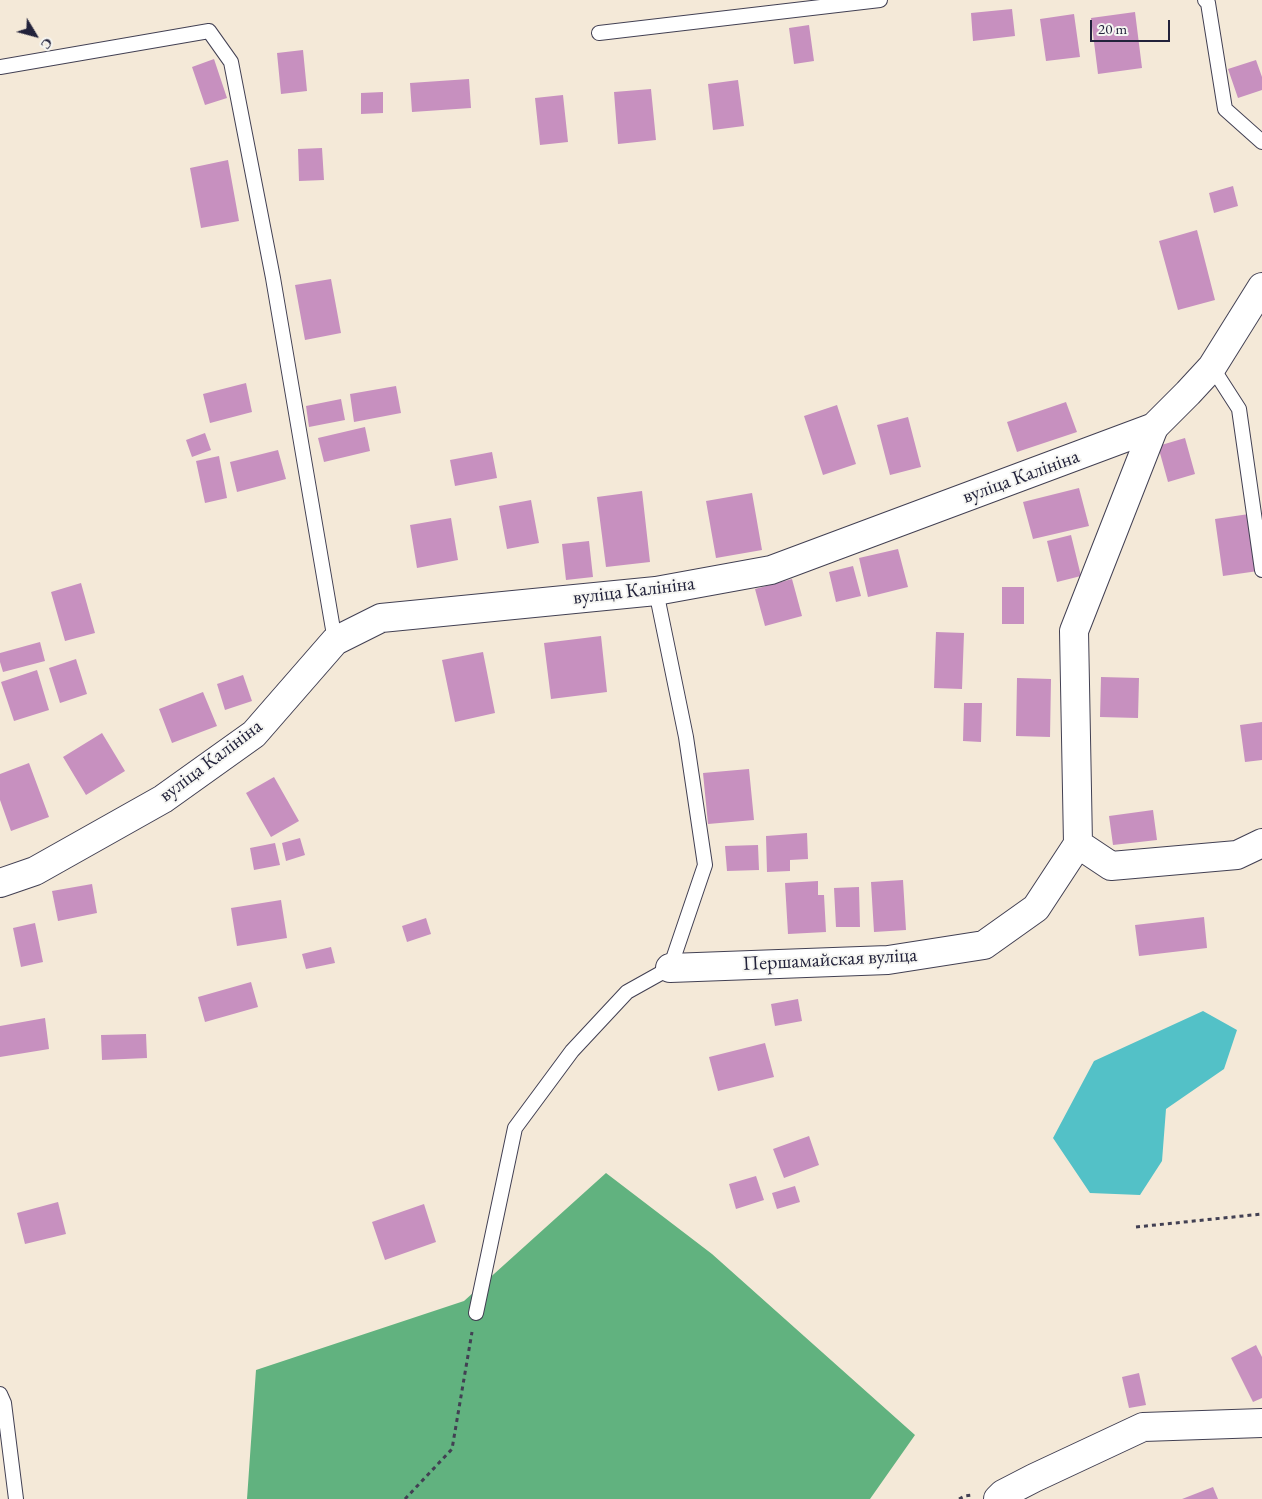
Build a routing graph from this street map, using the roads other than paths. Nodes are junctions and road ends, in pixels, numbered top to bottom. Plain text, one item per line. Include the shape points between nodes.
1 (880, 0) edge
2 (1205, 0) edge
3 (599, 34) dead end
4 (0, 67) edge
5 (1262, 142) edge
6 (1262, 287) edge
7 (1212, 367) junction
8 (1154, 427) junction
9 (1262, 570) edge
10 (656, 591) junction
11 (336, 641) junction
12 (1262, 843) edge
13 (1078, 844) junction
14 (0, 883) edge
15 (670, 968) junction
16 (476, 1313) road end
17 (0, 1394) edge
18 (1262, 1423) edge
19 (16, 1499) edge
20 (998, 1499) edge

1 - 3 lane
2 - 5 lane via 1226,109
4 - 11 lane via 208,31 231,62 273,278
6 - 7 street, вуліца Калініна
7 - 8 street, вуліца Калініна
7 - 9 lane via 1239,409
8 - 10 street, вуліца Калініна via 771,570
8 - 13 street via 1074,631
10 - 11 street, вуліца Калініна via 381,618
10 - 15 lane via 686,737 705,865
11 - 14 street, вуліца Калініна via 254,734 163,799 35,871
12 - 13 street via 1237,855 1111,866
13 - 15 street, Першамайская вуліца via 1036,908 984,945 888,960
15 - 16 lane via 627,992 572,1051 515,1128
17 - 19 lane via 4,1403
18 - 20 street via 1142,1427

